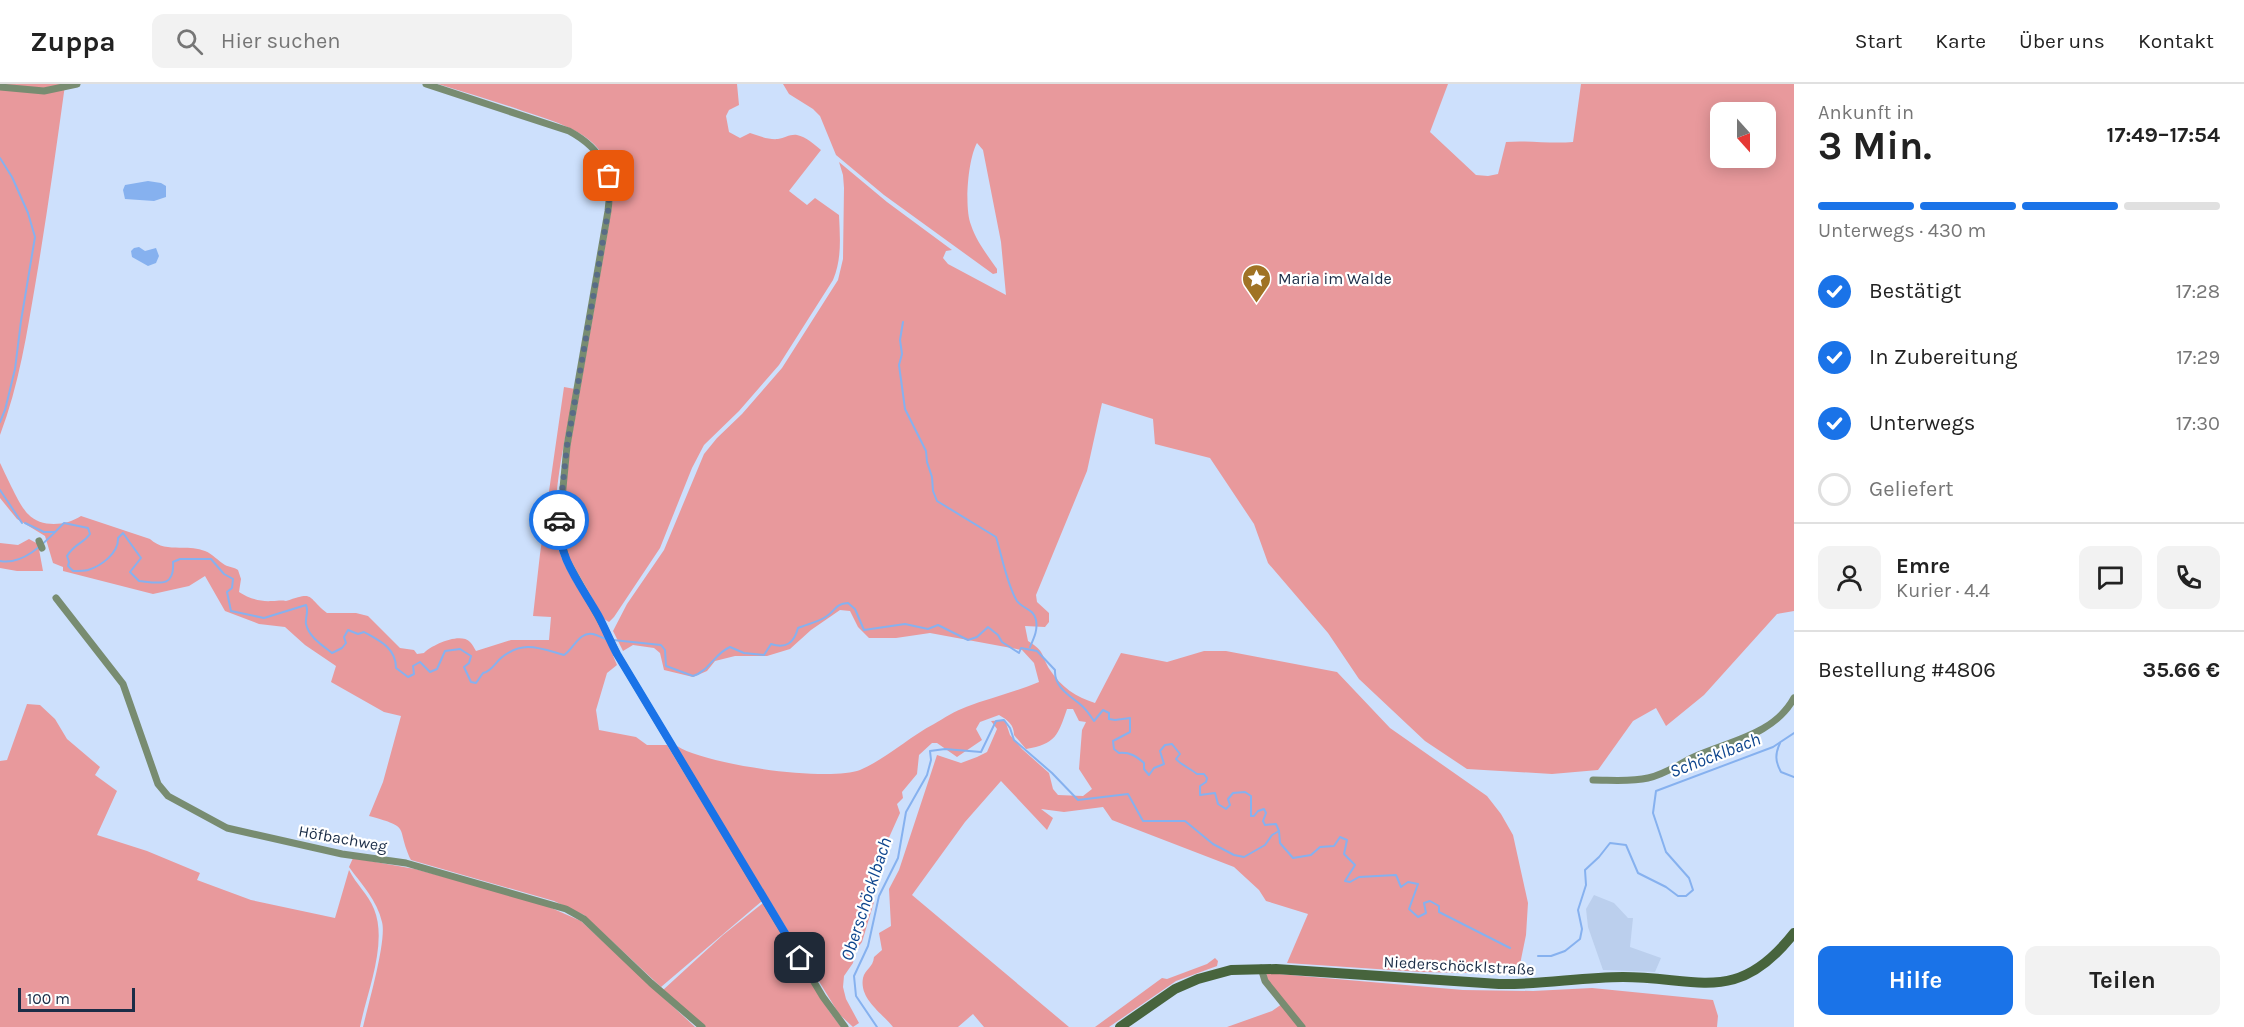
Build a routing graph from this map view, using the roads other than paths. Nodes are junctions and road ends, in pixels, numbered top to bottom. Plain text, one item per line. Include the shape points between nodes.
1 (77, 84) edge
2 (426, 84) edge
3 (0, 87) edge
4 (56, 598) dead end
5 (1794, 698) edge
6 (1593, 780) dead end
7 (1794, 933) edge
8 (1261, 968) junction
9 (702, 1027) edge
10 (845, 1027) edge
11 (1120, 1027) edge
12 (1302, 1027) edge

1 - 3 street via 44,91
2 - 10 street via 569,131 590,145 607,170 608,212 567,446 559,530 566,559 617,654 823,998
4 - 9 street, Höfbachweg via 123,684 158,784 168,796 227,828 342,854 406,863 566,909 584,919
5 - 6 street via 1785,714 1755,733 1658,776
7 - 8 main road, Niederschöcklstraße via 1757,968 1716,983 1623,977 1499,984
8 - 11 main road, Niederschöcklstraße via 1223,971 1186,984
8 - 12 street via 1265,981

